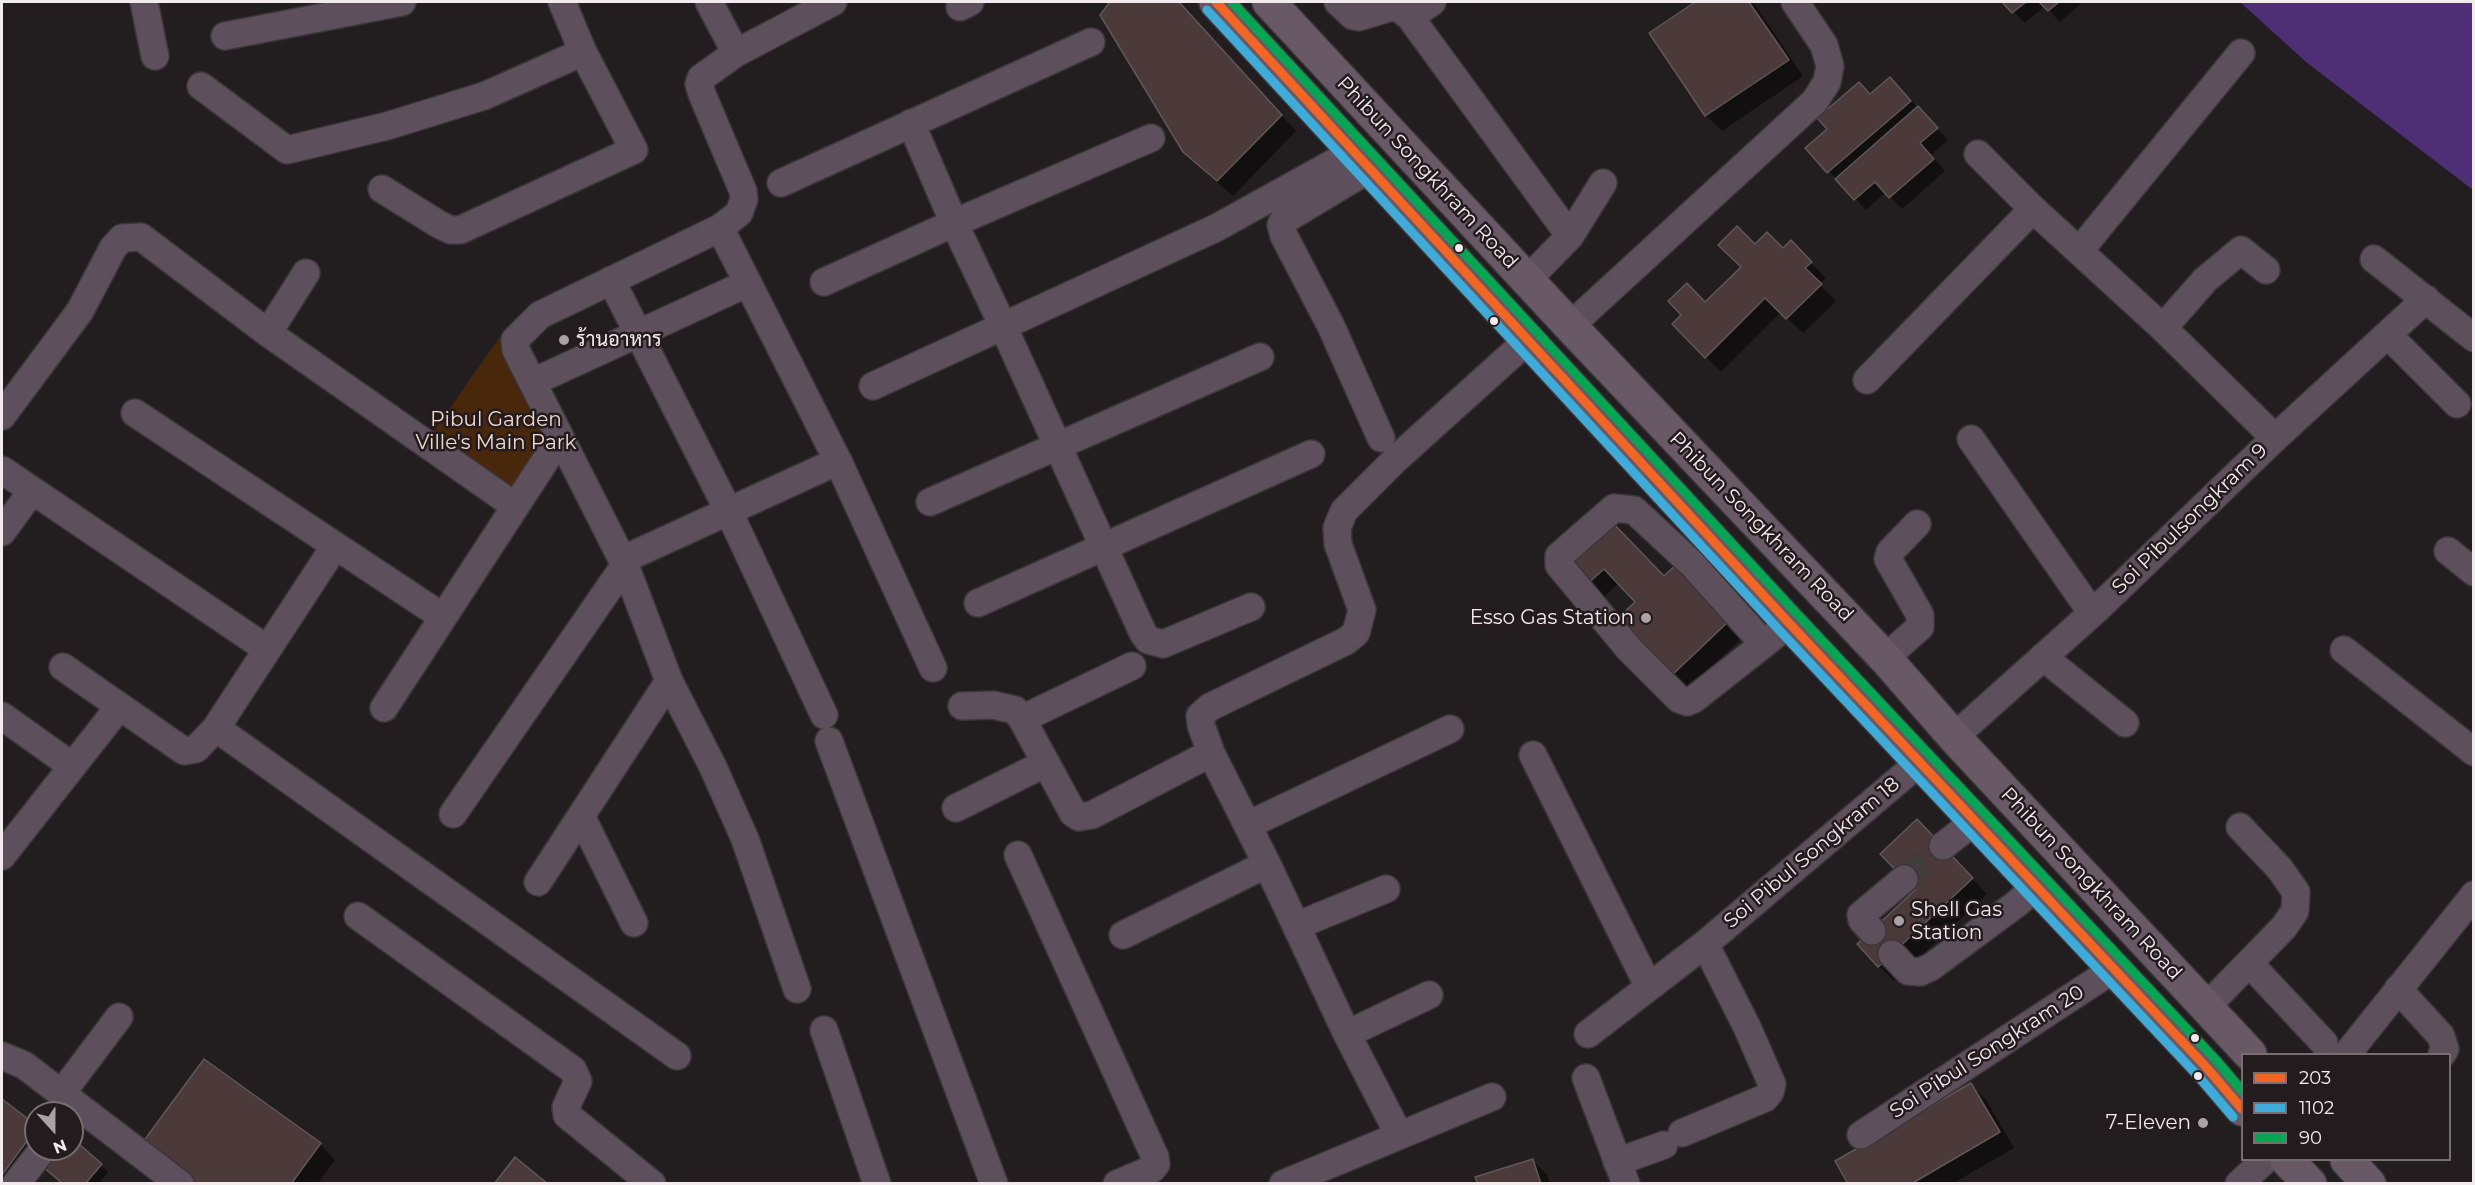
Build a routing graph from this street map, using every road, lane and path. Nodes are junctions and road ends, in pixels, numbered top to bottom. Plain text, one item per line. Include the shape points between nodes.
1 (144, 2) edge
2 (402, 2) edge
3 (562, 2) edge
4 (709, 2) edge
5 (833, 2) edge
6 (1216, 2) edge
7 (1269, 2) edge
8 (1338, 2) edge
9 (1795, 2) edge
10 (1421, 9) edge
11 (225, 36) dead end
12 (1091, 42) dead end
13 (583, 52) junction
14 (736, 53) junction
15 (2241, 53) dead end
16 (155, 56) dead end
17 (201, 86) dead end
18 (911, 123) junction
19 (1151, 138) dead end
20 (1978, 154) dead end
21 (1363, 159) junction
22 (781, 183) dead end
23 (1603, 183) dead end
24 (382, 189) dead end
25 (2033, 209) junction
26 (954, 223) junction
27 (720, 228) junction
28 (1570, 236) junction
29 (2080, 250) junction
30 (2374, 259) dead end
31 (2266, 270) dead end
32 (306, 273) dead end
33 (611, 280) junction
34 (1527, 280) junction
35 (824, 282) dead end
36 (748, 283) junction
37 (2426, 299) junction
38 (1004, 326) junction
39 (1570, 326) junction
40 (2163, 328) junction
41 (268, 333) junction
42 (638, 334) junction
43 (2388, 336) junction
44 (2474, 338) edge
45 (1528, 340) junction
46 (1260, 357) dead end
47 (1867, 380) dead end
48 (532, 382) junction
49 (873, 386) dead end
50 (2457, 404) dead end
51 (135, 413) dead end
52 (2, 416) edge
53 (560, 438) junction
54 (1381, 438) dead end
55 (2275, 438) junction
56 (1971, 439) dead end
57 (1058, 447) junction
58 (1311, 454) dead end
59 (838, 461) junction
60 (2, 470) edge
61 (32, 491) junction
62 (930, 502) dead end
63 (515, 506) junction
64 (728, 510) junction
65 (1688, 514) junction
66 (1917, 524) dead end
67 (2, 532) edge
68 (1663, 537) junction
69 (335, 546) junction
70 (1103, 547) junction
71 (2448, 551) dead end
72 (623, 563) junction
73 (2474, 572) edge
74 (978, 603) dead end
75 (1251, 607) dead end
76 (2092, 613) junction
77 (443, 617) junction
78 (1789, 623) junction
79 (1764, 644) junction
80 (267, 649) junction
81 (2344, 651) dead end
82 (2043, 657) junction
83 (1885, 658) junction
84 (1132, 666) dead end
85 (63, 667) dead end
86 (933, 668) dead end
87 (669, 681) junction
88 (962, 706) dead end
89 (118, 707) junction
90 (384, 708) dead end
91 (824, 715) dead end
92 (2, 716) edge
93 (1022, 719) junction
94 (2125, 723) dead end
95 (216, 728) junction
96 (1450, 729) dead end
97 (1954, 737) junction
98 (829, 741) dead end
99 (2474, 752) edge
100 (1211, 753) junction
101 (1533, 754) dead end
102 (1920, 762) junction
103 (1046, 763) junction
104 (72, 766) junction
105 (956, 808) dead end
106 (453, 814) dead end
107 (581, 816) junction
108 (1975, 821) junction
109 (1248, 825) junction
110 (2240, 827) dead end
111 (1942, 846) tunnel mouth
112 (1018, 855) dead end
113 (2, 856) edge
114 (1267, 864) junction
115 (1904, 879) tunnel mouth
116 (538, 882) dead end
117 (2036, 887) junction
118 (1386, 889) dead end
119 (2470, 905) edge
120 (358, 916) dead end
121 (634, 923) dead end
122 (1296, 926) junction
123 (1872, 931) dead end
124 (1123, 935) dead end
125 (1705, 945) junction
126 (1892, 954) dead end
127 (2249, 963) junction
128 (2114, 969) junction
129 (1649, 987) junction
130 (797, 989) dead end
131 (2398, 989) junction
132 (1429, 995) dead end
133 (2206, 1007) junction
134 (119, 1017) dead end
135 (824, 1030) dead end
136 (1347, 1034) junction
137 (1587, 1034) dead end
138 (2335, 1048) edge
139 (2249, 1053) edge
140 (2443, 1053) edge
141 (2, 1056) edge
142 (677, 1056) dead end
143 (1586, 1077) dead end
144 (1492, 1098) dead end
145 (66, 1101) edge
146 (72, 1101) edge
147 (2241, 1108) edge
148 (84, 1114) edge
149 (1399, 1135) junction
150 (1861, 1136) dead end
151 (34, 1161) edge
152 (2264, 1161) edge
153 (2287, 1161) edge
154 (2348, 1161) edge
155 (1621, 1173) edge
156 (16, 1184) edge
157 (180, 1184) edge
158 (652, 1184) edge
159 (877, 1184) edge
160 (994, 1184) edge
161 (1117, 1184) edge
162 (1283, 1184) edge
163 (2239, 1184) edge
164 (2310, 1184) edge
165 (2369, 1184) edge

1 - 16 street
2 - 11 street
3 - 13 street
4 - 14 street
5 - 14 street
6 - 21 main road, Phibun Songkhram Road
7 - 34 main road, Phibun Songkhram Road
8 - 10 street via 1359,17 1392,8
9 - 39 street via 1824,45 1830,66 1827,82 1815,101
10 - 28 street
12 - 18 street
13 - 17 street via 484,96 387,126 287,150
13 - 24 street via 634,150 460,230 440,225
14 - 27 street via 701,78 699,84 743,191 739,213
15 - 29 street
18 - 22 street
18 - 26 street
19 - 26 street
20 - 25 street
21 - 38 street
21 - 45 main road, Phibun Songkhram Road
21 - 54 street via 1281,225
23 - 28 street
25 - 29 street
25 - 47 street
26 - 35 street
26 - 38 street
27 - 33 street
27 - 36 street
28 - 34 street
29 - 40 street
30 - 37 street
31 - 40 street via 2241,250 2205,280
32 - 41 street
33 - 42 street
33 - 48 street via 540,315 515,340
34 - 39 main road, Phibun Songkhram Road
36 - 42 street
36 - 59 street
37 - 43 street, Soi Pibulsongkram 9
37 - 44 street
38 - 49 street
38 - 57 street
39 - 83 main road, Phibun Songkhram Road
40 - 55 street
41 - 52 street via 141,237 122,238 80,311
41 - 63 street
42 - 48 street
42 - 64 street
43 - 50 street
43 - 55 street, Soi Pibulsongkram 9
45 - 65 main road, Phibun Songkhram Road
45 - 100 street via 1344,511 1337,528 1338,544 1362,610 1356,633 1210,706 1200,716
46 - 57 street
48 - 53 street
51 - 69 street
53 - 63 street
53 - 72 street
55 - 76 street, Soi Pibulsongkram 9
56 - 76 street
57 - 62 street
57 - 70 street
58 - 70 street
59 - 64 street
59 - 86 street
60 - 61 street
61 - 67 street
61 - 80 street
63 - 77 street
64 - 72 street
64 - 91 street
65 - 68 street
65 - 78 main road, Phibun Songkhram Road
66 - 83 street via 1887,560 1920,615 1920,627
68 - 79 street
68 - 79 street via 1634,510 1614,508 1558,561 1629,649 1679,699 1694,699
69 - 77 street
69 - 80 street
70 - 74 street
70 - 75 street via 1143,633 1155,644
71 - 73 street
72 - 87 street
72 - 106 street
76 - 82 street, Soi Pibulsongkram 9
77 - 90 street
78 - 79 street
78 - 102 main road, Phibun Songkhram Road
80 - 95 street
81 - 99 street
82 - 94 street
82 - 97 street, Soi Pibulsongkram 9
83 - 97 main road, Phibun Songkhram Road
84 - 93 street
85 - 89 street
87 - 107 street
87 - 130 street via 746,839
88 - 93 street via 1009,707
89 - 95 street via 184,751 196,749
89 - 104 street
92 - 104 street
93 - 103 street
95 - 142 street
96 - 109 street
97 - 102 main road
97 - 133 main road, Phibun Songkhram Road
98 - 160 street
100 - 103 street via 1092,815 1079,817 1073,813
100 - 109 street
101 - 129 street
102 - 108 main road, Phibun Songkhram Road
102 - 125 street, Soi Pibul Songkram 18
103 - 105 street
104 - 113 street
107 - 116 street
107 - 121 street
108 - 111 street
108 - 117 main road, Phibun Songkhram Road
109 - 114 street
110 - 127 street via 2296,891 2295,911
112 - 161 street via 1155,1157 1152,1169
114 - 122 street
114 - 124 street
115 - 123 street via 1861,915
117 - 126 street via 1931,967 1908,972
117 - 128 main road, Phibun Songkhram Road
118 - 122 street
119 - 131 street
120 - 158 street via 573,1070 578,1081 566,1107 567,1116
122 - 136 street
125 - 129 street, Soi Pibul Songkram 18
125 - 155 street via 1747,1027 1772,1084 1770,1092 1765,1098 1673,1139
127 - 133 street
127 - 138 street
128 - 147 main road, Phibun Songkhram Road
128 - 150 street, Soi Pibul Songkram 20
129 - 137 street, Soi Pibul Songkram 18
131 - 138 street
131 - 140 street via 2441,1036
132 - 136 street
133 - 139 main road, Phibun Songkhram Road
134 - 146 street
135 - 159 street
136 - 149 street
141 - 145 street via 24,1065
143 - 155 street
144 - 149 street
148 - 157 street
149 - 162 street
151 - 156 street
152 - 163 street
153 - 164 main road
154 - 165 main road

